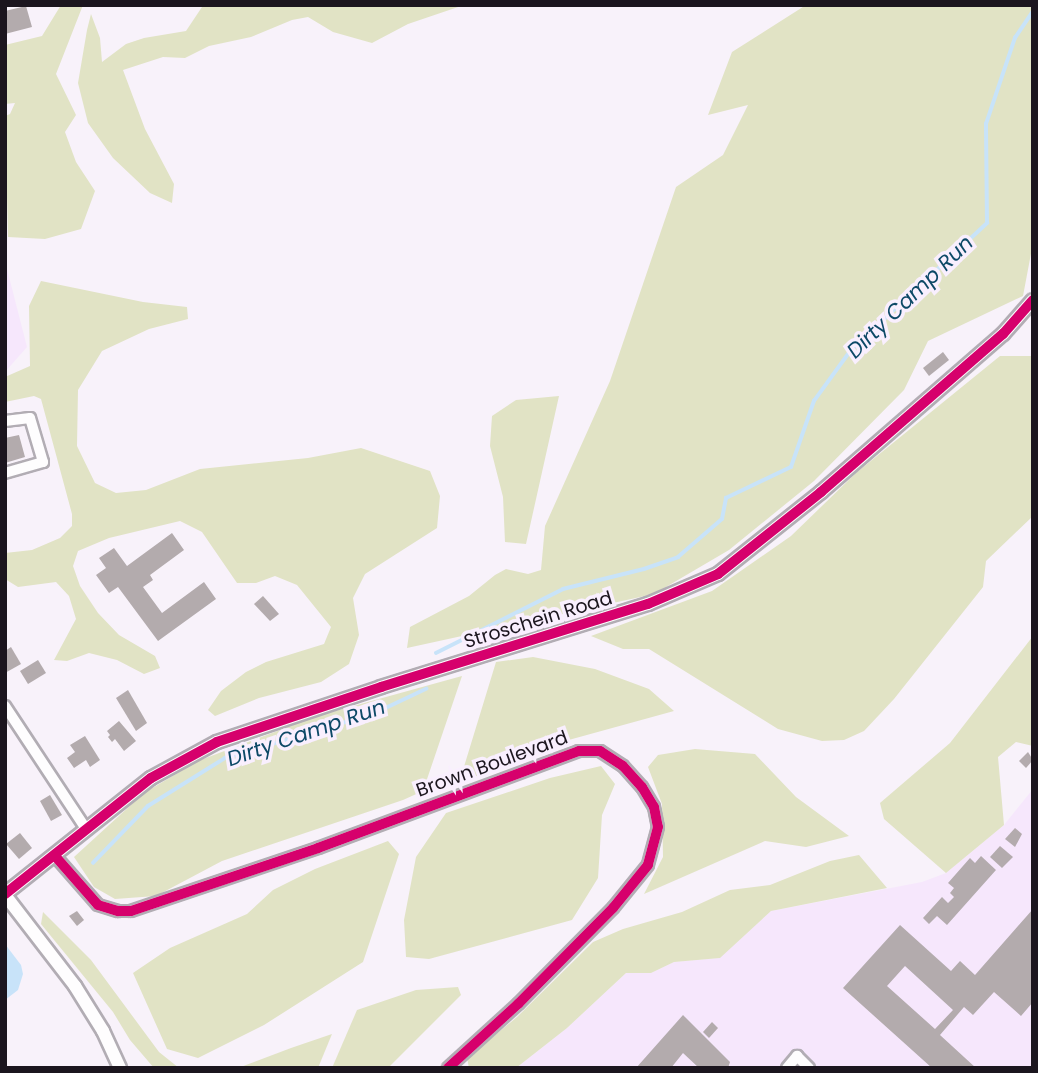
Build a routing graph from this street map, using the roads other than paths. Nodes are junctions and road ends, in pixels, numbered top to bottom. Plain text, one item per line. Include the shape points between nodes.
1 (1033, 300) edge
2 (5, 421) edge
3 (5, 473) edge
4 (5, 705) edge
5 (86, 829) junction
6 (55, 856) junction
7 (5, 894) edge
8 (120, 1068) edge
9 (448, 1068) edge
10 (787, 1068) edge
11 (809, 1068) edge

1 - 5 street, Stroschein Road via 1003,334 821,492 746,554 703,582 648,604 217,742 151,778
2 - 3 street via 30,418 43,462
4 - 5 street
5 - 6 street, Stroschein Road
6 - 7 street, Stroschein Road
6 - 9 street, Brown Boulevard via 98,905 131,911 318,848 579,751 600,751 623,766 654,807 658,827 648,865 604,918
7 - 8 street via 75,986
10 - 11 street via 797,1056

